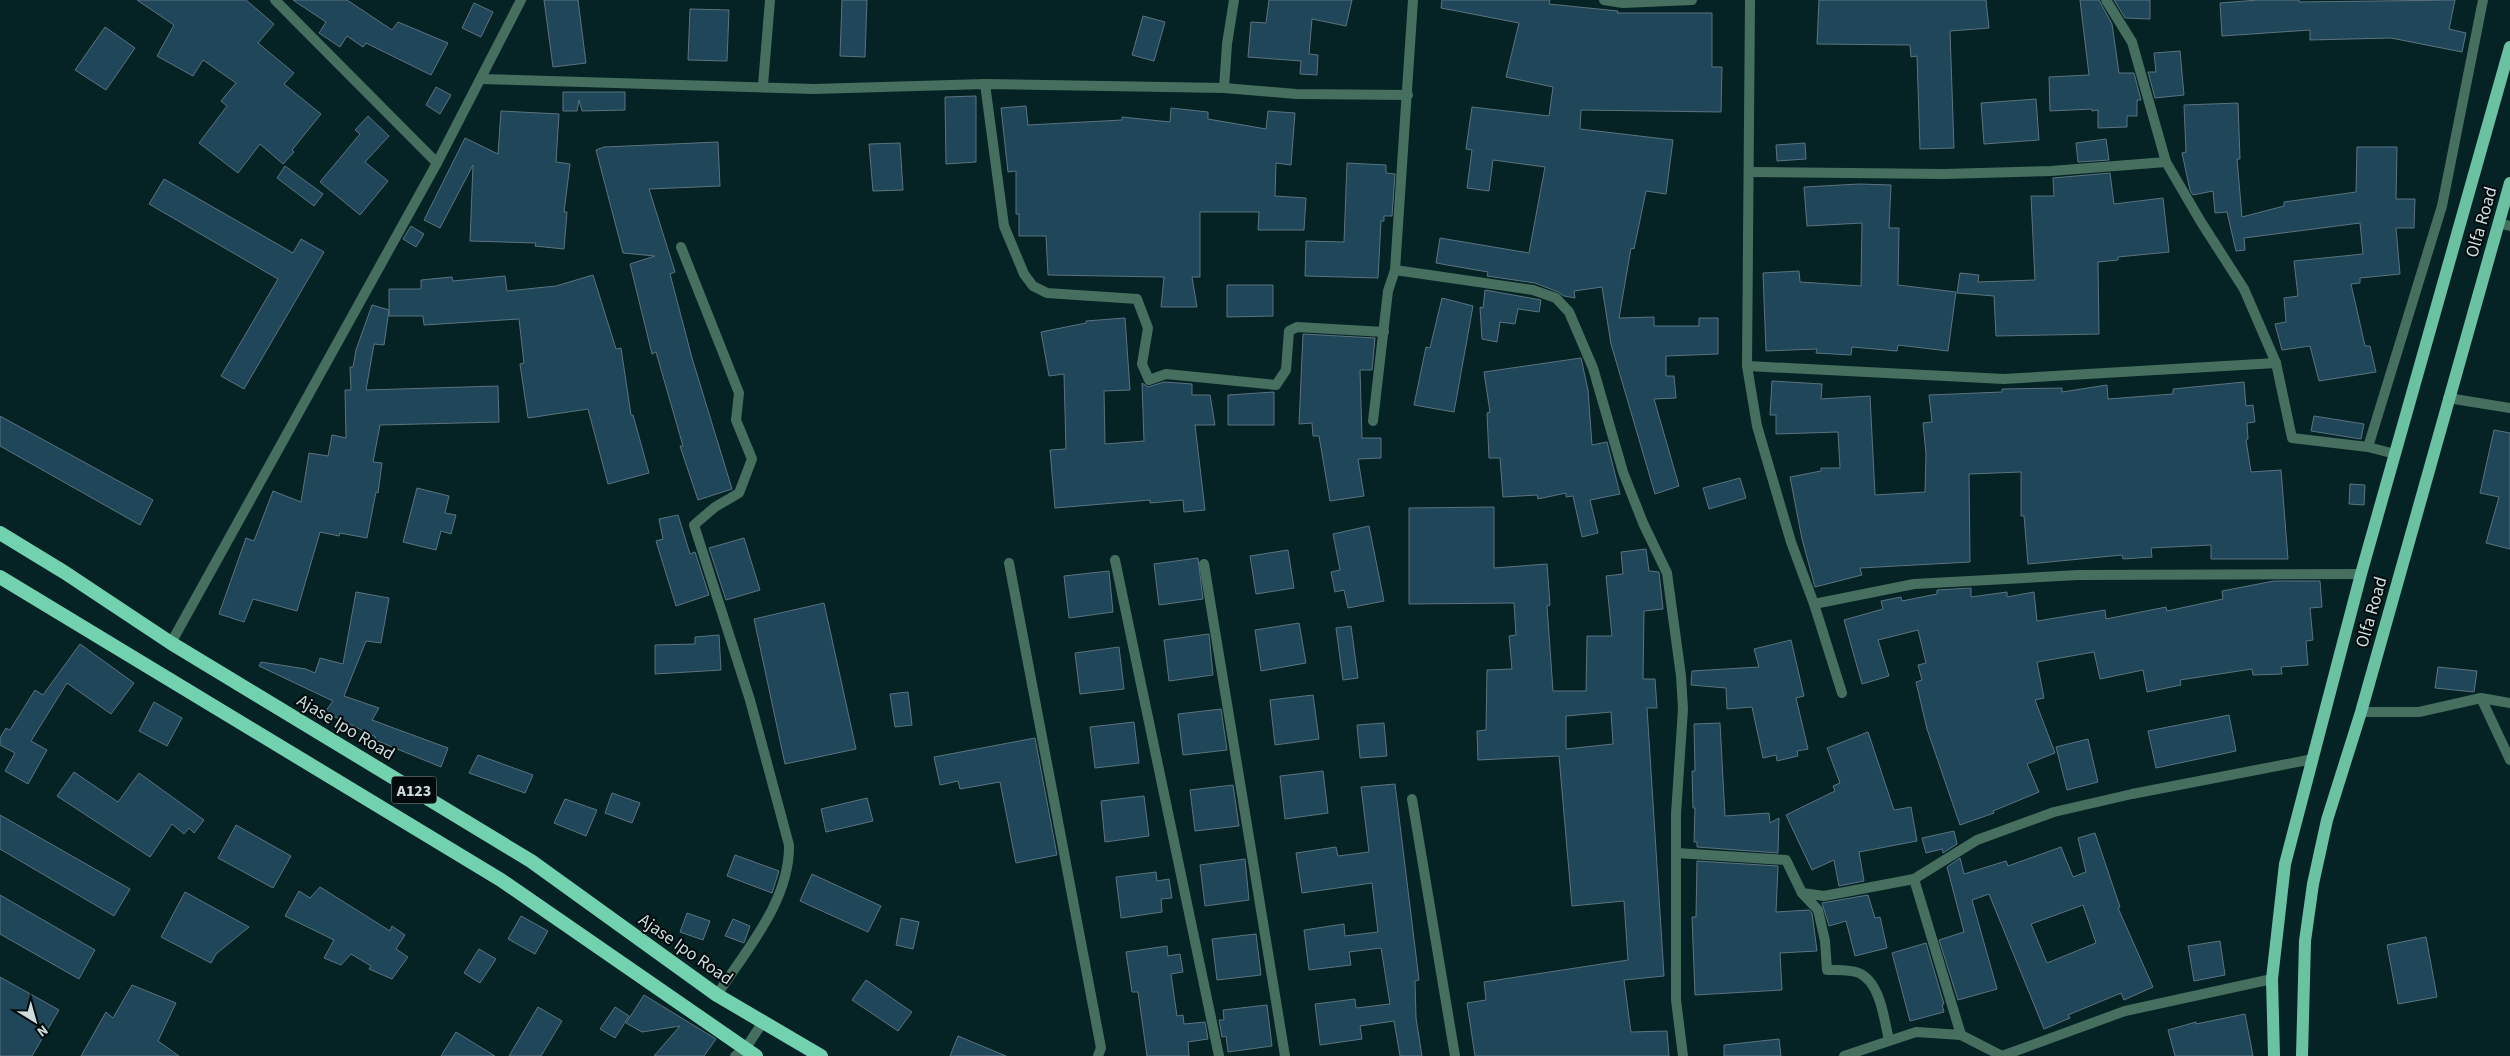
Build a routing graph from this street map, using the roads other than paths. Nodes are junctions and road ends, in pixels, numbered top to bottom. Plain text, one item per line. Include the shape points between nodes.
1 (275, 0) edge
2 (521, 0) edge
3 (770, 0) edge
4 (1234, 0) edge
5 (1413, 0) edge
6 (1604, 0) edge
7 (1692, 0) edge
8 (1750, 0) edge
9 (2106, 0) edge
10 (2483, 0) edge
11 (287, 4) edge
12 (2510, 47) edge
13 (481, 79) junction
14 (985, 84) junction
15 (763, 86) junction
16 (1224, 88) junction
17 (1408, 95) junction
18 (2166, 162) junction
19 (437, 163) junction
20 (1749, 172) junction
21 (2510, 183) edge
22 (2504, 225) edge
23 (681, 247) dead end
24 (1395, 270) junction
25 (1384, 332) junction
26 (2276, 363) junction
27 (1747, 366) junction
28 (2448, 398) junction
29 (2510, 408) edge
30 (1374, 421) dead end
31 (2368, 447) junction
32 (2394, 454) junction
33 (0, 533) edge
34 (1115, 560) dead end
35 (1009, 563) dead end
36 (1204, 564) dead end
37 (2361, 574) junction
38 (0, 577) edge
39 (1814, 604) junction
40 (171, 643) junction
41 (1842, 693) dead end
42 (2481, 698) junction
43 (2510, 703) edge
44 (2361, 712) junction
45 (2313, 758) junction
46 (2510, 760) edge
47 (1412, 798) dead end
48 (1676, 853) junction
49 (1914, 879) junction
50 (1802, 893) junction
51 (2272, 979) junction
52 (717, 995) junction
53 (763, 1022) junction
54 (1961, 1036) junction
55 (1890, 1040) junction
56 (745, 1054) edge
57 (821, 1056) edge
58 (1098, 1056) edge
59 (1219, 1056) edge
60 (1285, 1056) edge
61 (1455, 1056) edge
62 (1683, 1056) edge
63 (1844, 1056) edge
64 (2002, 1056) edge
65 (2274, 1056) edge
66 (2302, 1056) edge

1 - 11 street
2 - 13 street
3 - 15 street
4 - 16 street
5 - 17 street
6 - 7 street via 1623,3
8 - 20 street
9 - 18 street via 2132,42
10 - 31 street via 2442,206
11 - 19 street
12 - 32 main road
13 - 15 street
13 - 19 street
14 - 15 street via 814,89
14 - 16 street
14 - 25 street via 1004,226 1024,274 1033,286 1047,293 1137,299 1148,328 1142,364 1149,380 1166,374 1276,384 1286,370 1290,331 1297,327
16 - 17 street via 1296,94
17 - 24 street
18 - 20 street via 2051,171 1944,174
18 - 26 street via 2244,288
19 - 40 street
20 - 27 street
21 - 22 main road, Olfa Road
22 - 28 main road, Olfa Road
23 - 52 street via 739,393 736,420 752,459 739,493 694,524 750,700 789,845 789,863 773,909
24 - 25 street via 1388,291
24 - 48 street via 1533,290 1556,298 1569,312 1593,368 1623,472 1666,573 1681,676
25 - 30 street
26 - 27 street via 2004,379
26 - 31 street via 2292,438
27 - 39 street via 1757,426 1791,542
28 - 29 street
28 - 44 main road, Olfa Road
31 - 32 street
32 - 37 main road
33 - 40 highway, Ajase Ipo Road / A123
34 - 59 street
35 - 58 street via 1101,1048
36 - 60 street
37 - 39 street via 2078,575 1914,584
37 - 45 main road
38 - 56 highway, A123 via 501,880
39 - 41 street
40 - 52 highway, Ajase Ipo Road / A123 via 531,861
42 - 43 street
42 - 44 street via 2419,712
42 - 46 street
44 - 66 main road, Olfa Road via 2327,820 2313,884 2305,942
45 - 49 street via 2054,812 1978,840
45 - 51 main road via 2285,864
47 - 61 street
48 - 50 street via 1786,860
48 - 62 street via 1676,1000
49 - 50 street via 1824,896
49 - 54 street
50 - 55 street via 1818,910 1827,970 1858,972 1868,979 1877,994
51 - 64 street via 2124,1011
51 - 65 main road
52 - 53 highway, Ajase Ipo Road / A123
53 - 56 street
53 - 57 highway, Ajase Ipo Road / A123
54 - 55 street via 1916,1032
54 - 64 street
55 - 63 street

